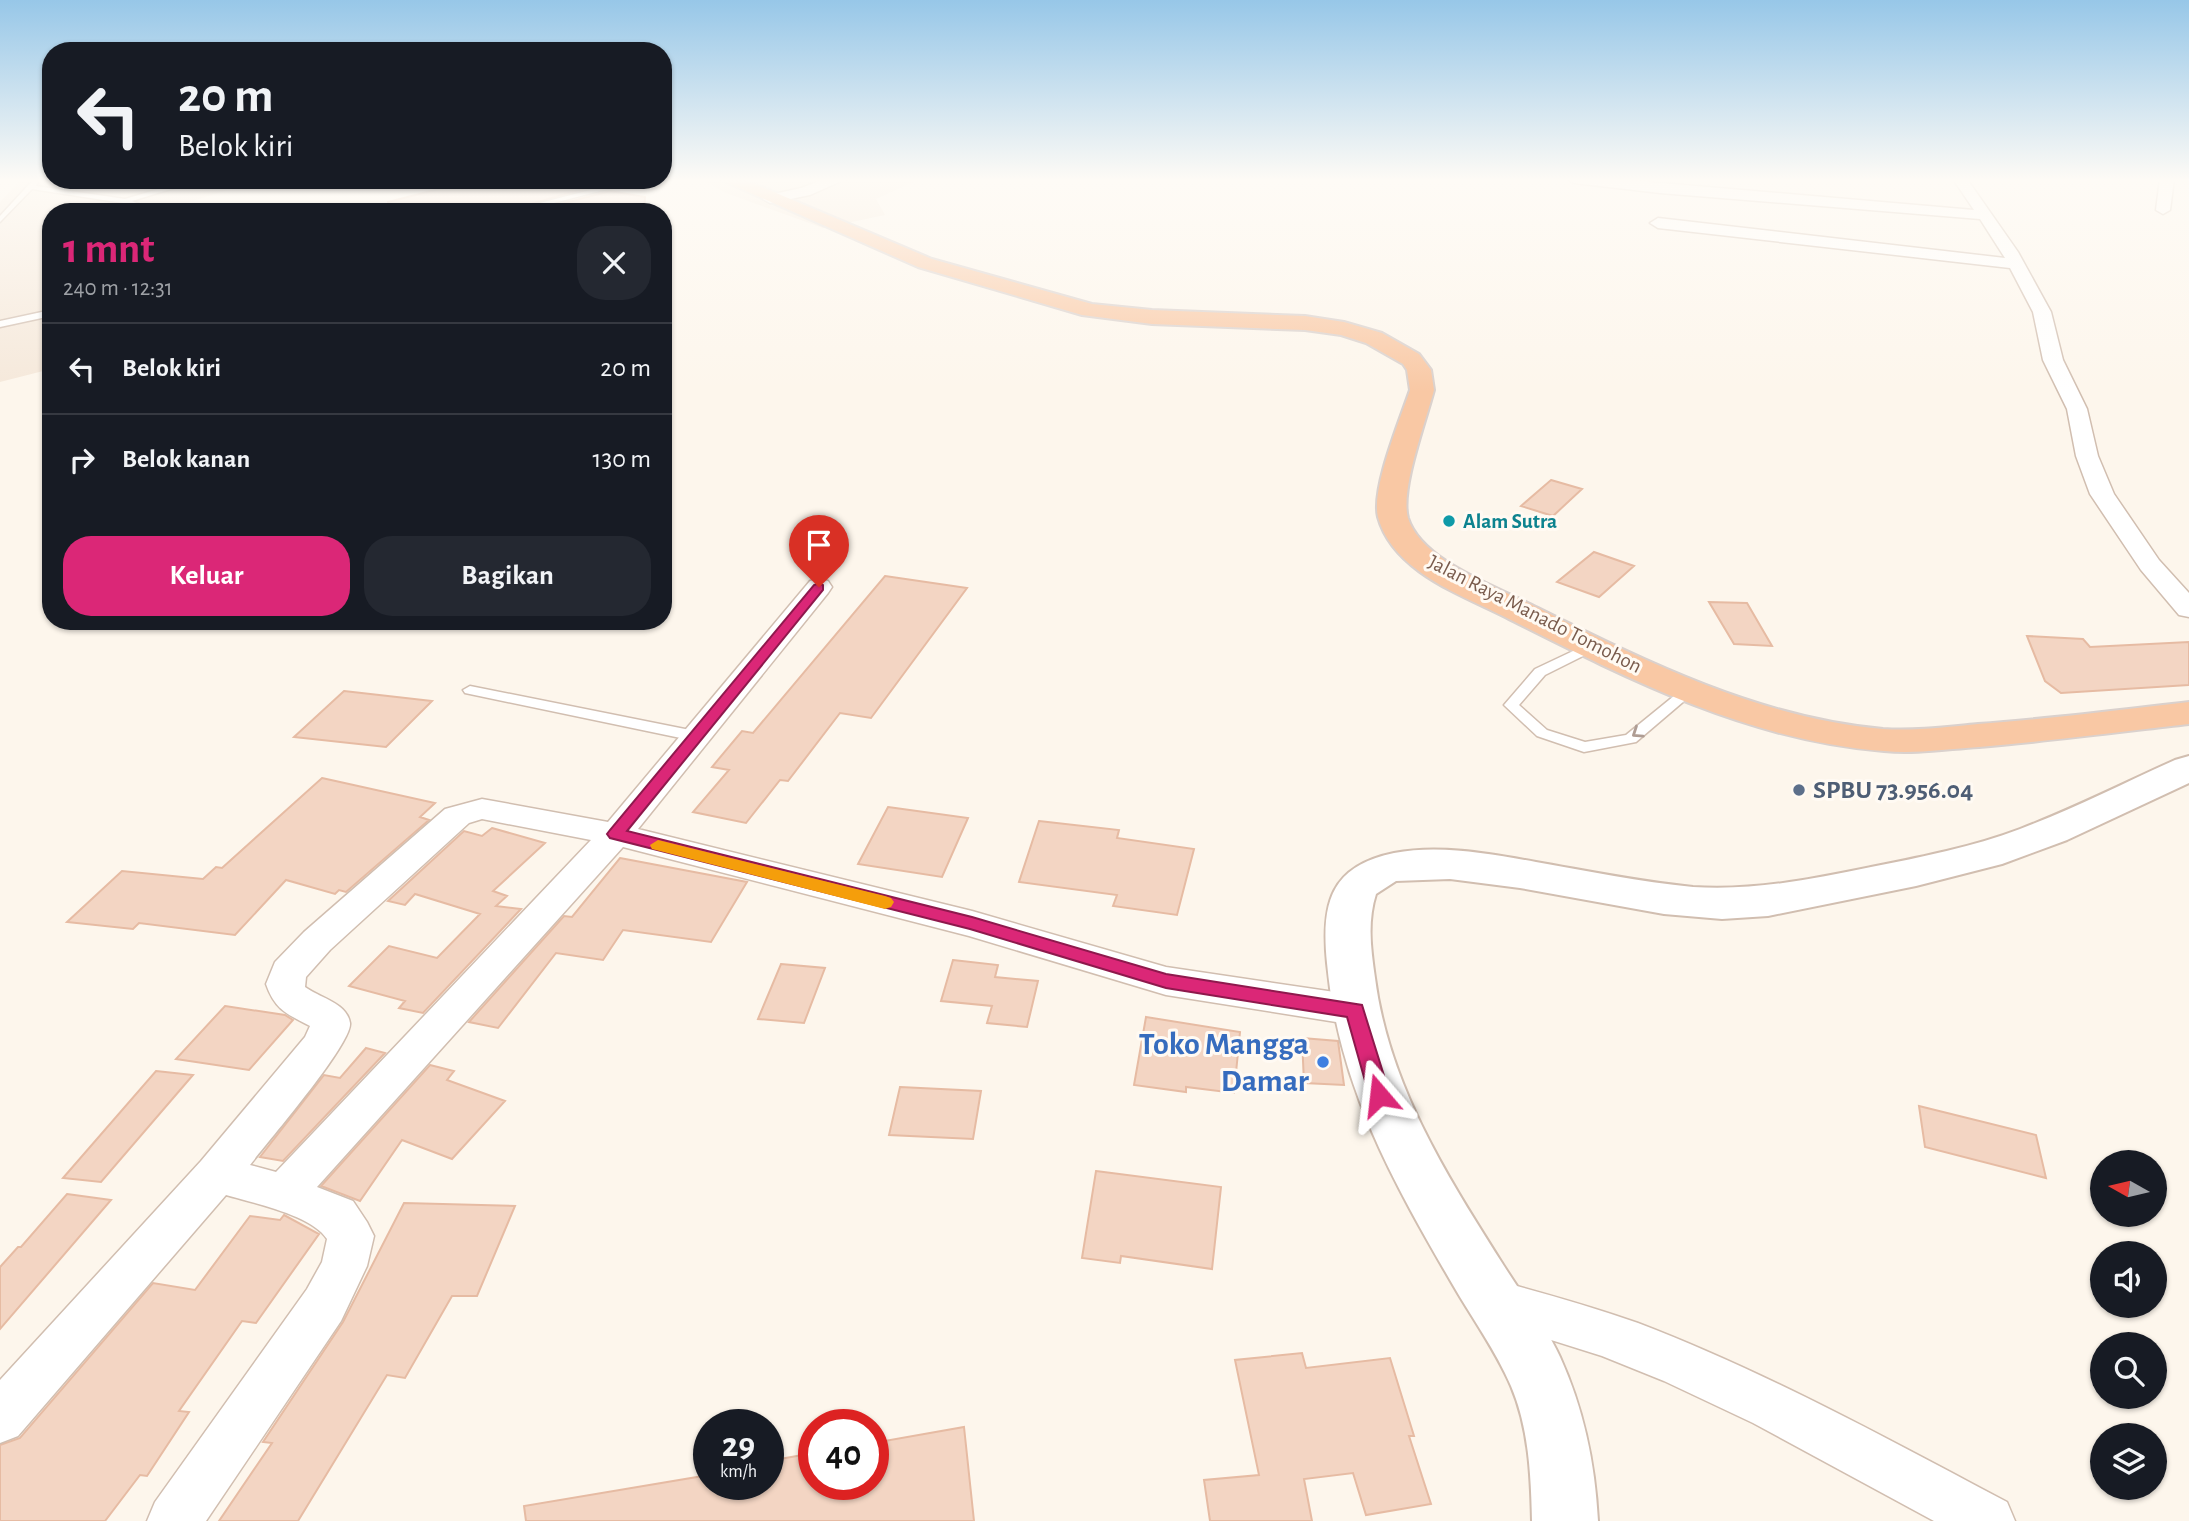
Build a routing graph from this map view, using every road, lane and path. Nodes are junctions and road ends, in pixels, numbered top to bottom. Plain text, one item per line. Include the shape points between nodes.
1 (897, 250) edge
2 (1894, 250) edge
3 (2007, 250) edge
4 (2016, 264) junction
5 (42, 315) edge
6 (0, 324) edge
7 (819, 587) dead end
8 (2189, 609) edge
9 (1590, 647) junction
10 (470, 690) dead end
11 (1690, 690) junction
12 (2189, 713) edge
13 (695, 736) junction
14 (2189, 768) edge
15 (616, 834) junction
16 (1355, 1010) junction
17 (217, 1174) junction
18 (284, 1193) junction
19 (1494, 1302) junction
20 (0, 1418) edge
21 (174, 1521) edge
22 (1565, 1521) edge
23 (1989, 1521) edge

1 - 9 highway, Jalan Raya Manado Tomohon via 1090,310 1305,323 1357,333 1401,352 1419,370 1422,390 1391,500 1398,531 1419,555
2 - 4 street
3 - 4 street
4 - 8 street via 2042,312 2053,360 2077,409 2087,456 2102,494 2150,565
5 - 6 lane
7 - 13 street
9 - 11 highway, Jalan Raya Manado Tomohon
11 -> 9 lane via 1631,739 1584,747 1542,733 1511,705 1540,672
10 - 13 lane
11 - 12 highway, Jalan Raya Manado Tomohon via 1808,727 1906,741 2025,733
13 - 15 street
14 - 16 street via 1991,853 1762,902 1670,899 1470,866 1432,864 1385,870 1360,884 1348,912
15 - 16 street via 972,923 1166,981
15 - 17 street via 482,809 457,817 288,972 285,984 289,995 326,1016 330,1028 319,1048
15 - 18 street
16 - 19 street via 1379,1095 1398,1137
17 - 18 street
17 - 20 street
18 - 21 street via 337,1215 351,1236 344,1266 324,1305
19 - 22 street via 1538,1377 1552,1417 1560,1451
19 - 23 street via 1637,1345 1710,1377

